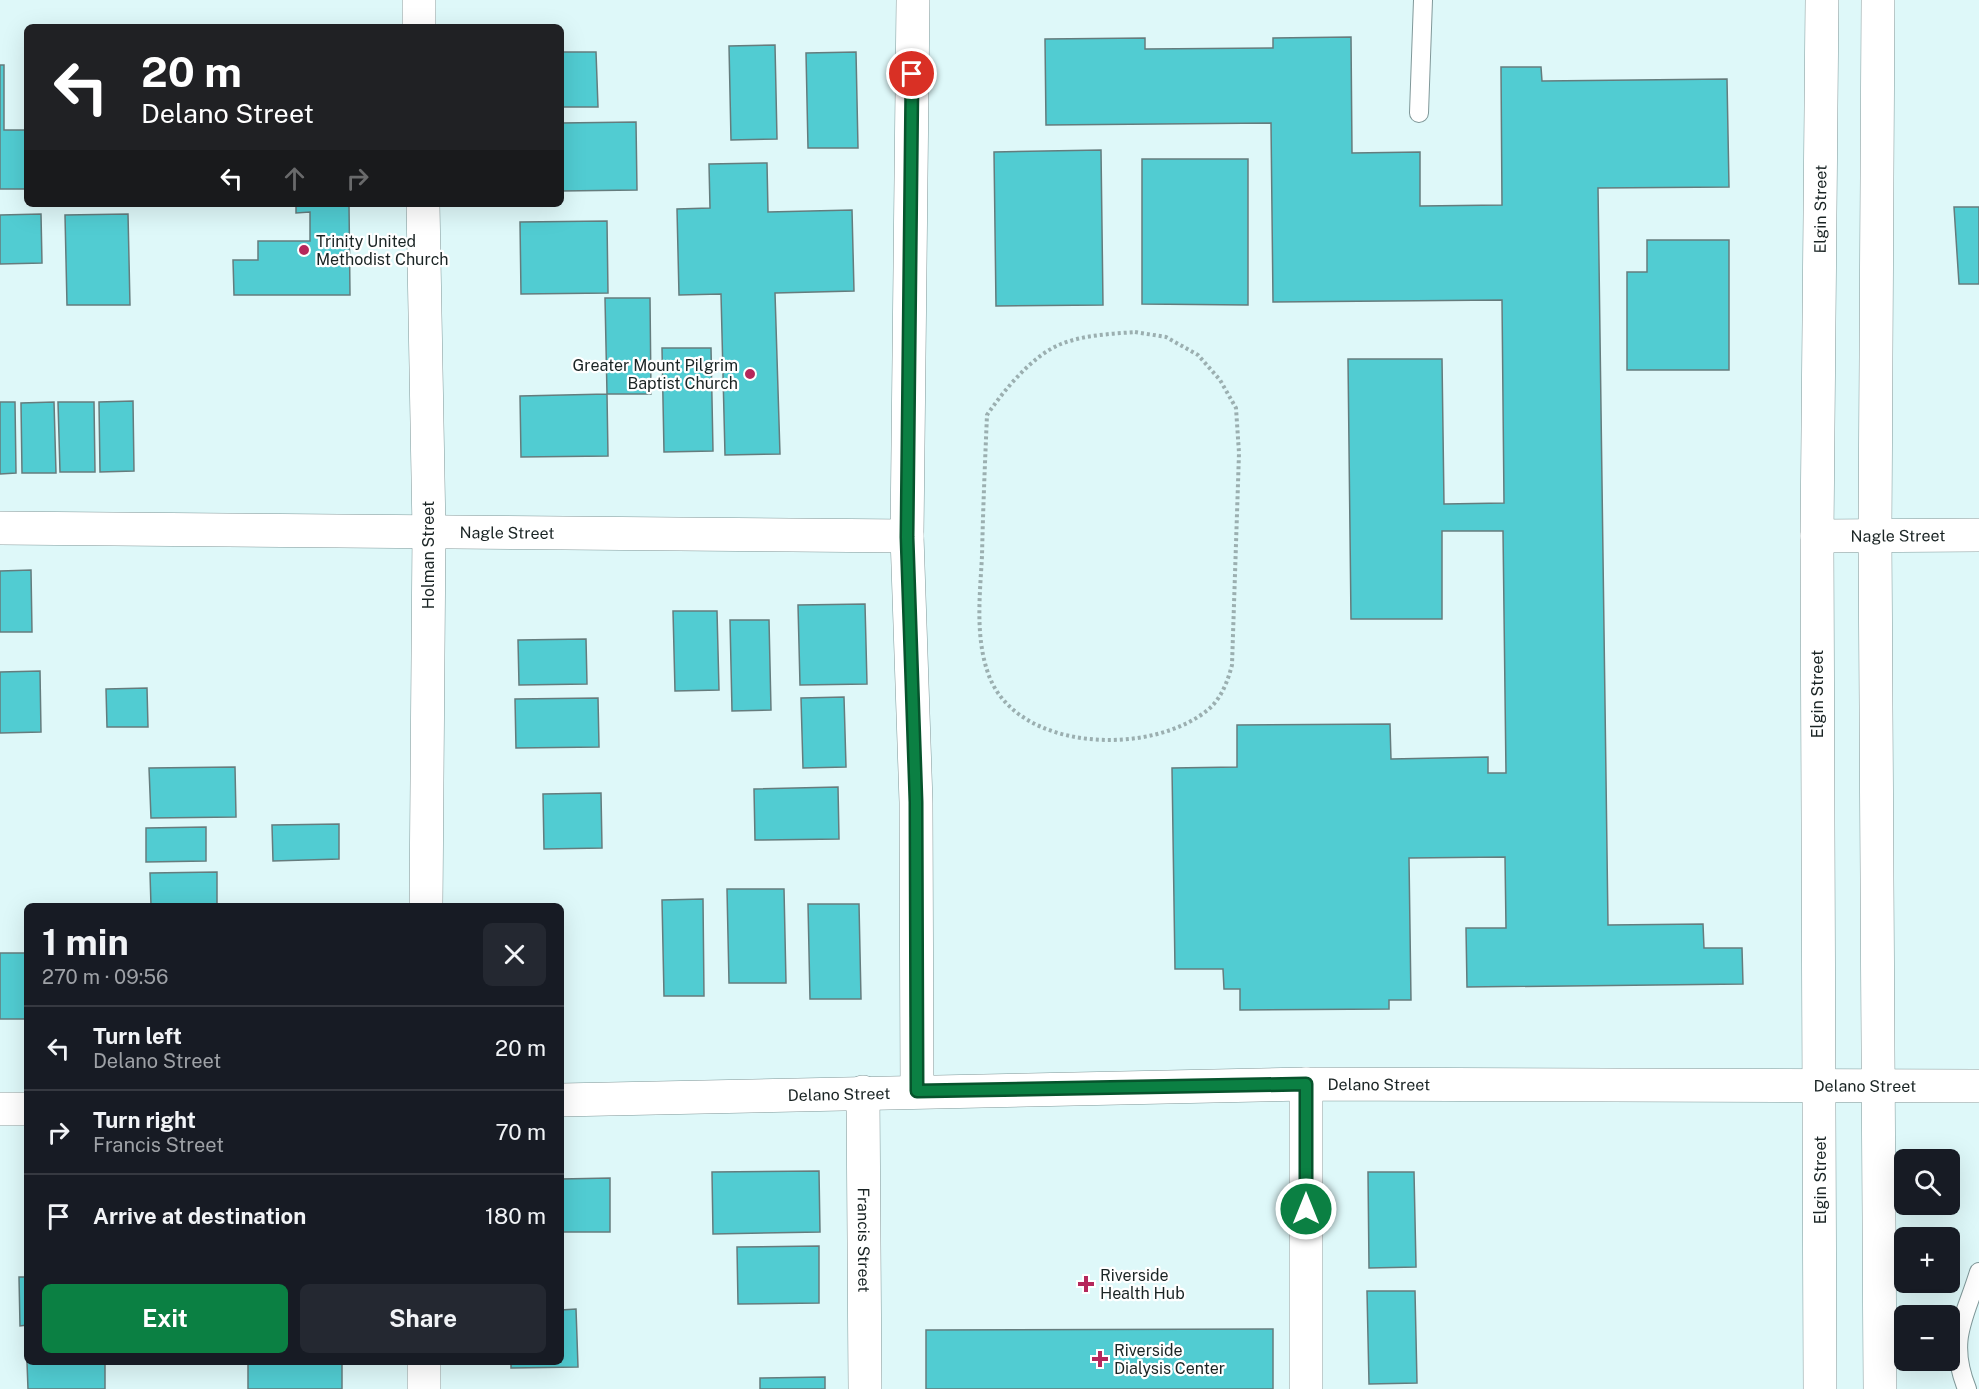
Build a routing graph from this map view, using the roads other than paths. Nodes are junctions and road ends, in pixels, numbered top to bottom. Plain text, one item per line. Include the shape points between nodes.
1 (419, 0) edge
2 (913, 0) edge
3 (1423, 0) edge
4 (1822, 0) edge
5 (1878, 0) edge
6 (419, 24) edge
7 (1419, 113) dead end
8 (423, 207) edge
9 (0, 528) edge
10 (429, 531) junction
11 (1875, 535) junction
12 (1979, 535) edge
13 (1817, 536) junction
14 (907, 537) junction
15 (426, 903) edge
16 (1306, 1084) junction
17 (1979, 1086) edge
18 (1819, 1087) junction
19 (1880, 1087) junction
20 (917, 1091) junction
21 (863, 1092) junction
22 (564, 1100) edge
23 (24, 1108) edge
24 (0, 1109) edge
25 (1979, 1272) edge
26 (424, 1365) edge
27 (424, 1389) edge
28 (865, 1389) edge
29 (1306, 1389) edge
30 (1820, 1389) edge
31 (1881, 1389) edge
32 (1967, 1389) edge

1 - 6 street
2 - 14 street
3 - 7 lane
4 - 13 street, Elgin Street
5 - 11 street
8 - 10 street, Holman Street
9 - 10 street, Nagle Street
10 - 14 street, Nagle Street
10 - 15 street, Holman Street
11 - 12 street, Nagle Street
11 - 13 street, Nagle Street
11 - 19 street
13 - 18 street, Elgin Street
14 - 20 street via 916,802
16 - 18 street, Delano Street
16 - 20 street, Delano Street
16 - 29 street
17 - 19 street, Delano Street
18 - 19 street, Delano Street
18 - 30 street, Elgin Street
19 - 31 street
20 - 21 street, Delano Street
21 - 22 street, Delano Street
21 - 28 street, Francis Street
23 - 24 street
25 - 32 lane via 1957,1339 1959,1370
26 - 27 street

